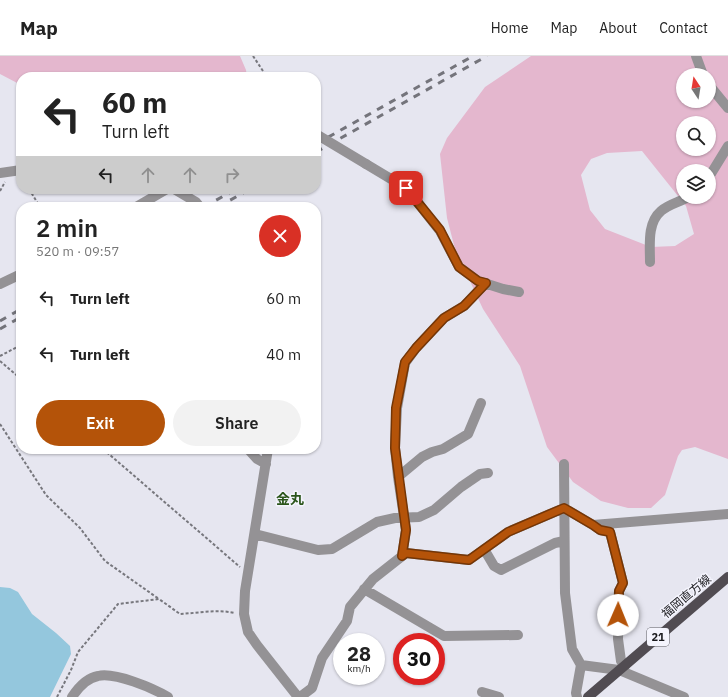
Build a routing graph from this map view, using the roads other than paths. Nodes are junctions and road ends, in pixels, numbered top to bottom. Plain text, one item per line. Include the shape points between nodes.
1 (696, 56) edge
2 (700, 68) edge
3 (716, 93) edge
4 (728, 108) edge
5 (321, 137) edge
6 (728, 146) edge
7 (716, 166) edge
8 (16, 171) edge
9 (0, 173) edge
10 (158, 194) edge
11 (182, 194) edge
12 (145, 202) edge
13 (196, 202) edge
14 (676, 202) edge
15 (650, 262) dead end
16 (16, 276) edge
17 (486, 283) junction
18 (0, 284) edge
19 (519, 292) dead end
20 (481, 403) dead end
21 (252, 454) edge
22 (267, 454) edge
23 (266, 464) junction
24 (564, 464) dead end
25 (488, 473) dead end
26 (398, 477) junction
27 (564, 508) junction
28 (728, 514) edge
29 (404, 517) junction
30 (593, 525) junction
31 (255, 534) junction
32 (564, 541) junction
33 (484, 550) junction
34 (402, 556) junction
35 (728, 578) edge
36 (364, 589) junction
37 (518, 635) dead end
38 (581, 665) junction
39 (622, 668) junction
40 (482, 692) dead end
41 (72, 697) edge
42 (168, 697) edge
43 (299, 697) edge
44 (499, 697) edge
45 (577, 697) edge
46 (588, 697) edge
47 (684, 697) edge

1 - 2 street
3 - 4 street
5 - 17 street, bridge via 406,188 440,230 459,267 478,281
6 - 7 street
8 - 9 street
10 - 12 street
11 - 13 street
14 - 15 street via 660,212 652,225
16 - 18 street
17 - 19 street
17 - 26 street via 464,306 444,318 405,362 396,408 395,448
20 - 26 street via 468,434 422,457
21 - 23 street
22 - 23 street
23 - 31 street
24 - 27 street
25 - 29 street via 480,474 461,487 434,510 419,517
26 - 29 street
27 - 30 street
27 - 32 street
27 - 33 street via 508,532
28 - 30 street
29 - 31 street via 377,522 332,549 318,550
29 - 34 street via 406,530
30 - 39 street via 610,532 623,583 619,591 618,639
31 - 43 street via 244,614 248,632
32 - 33 street via 501,570 494,566
32 - 38 street via 565,593 572,649
33 - 34 street via 469,560 406,553
34 - 36 street
35 - 39 main road, 福岡直方線 / 21
36 - 37 street via 444,636
36 - 43 street via 350,607 348,621 322,658 312,688
38 - 39 street
38 - 45 street
39 - 46 main road, 福岡直方線 / 21
39 - 47 street
40 - 44 street
41 - 42 street via 88,680 98,676 115,676

